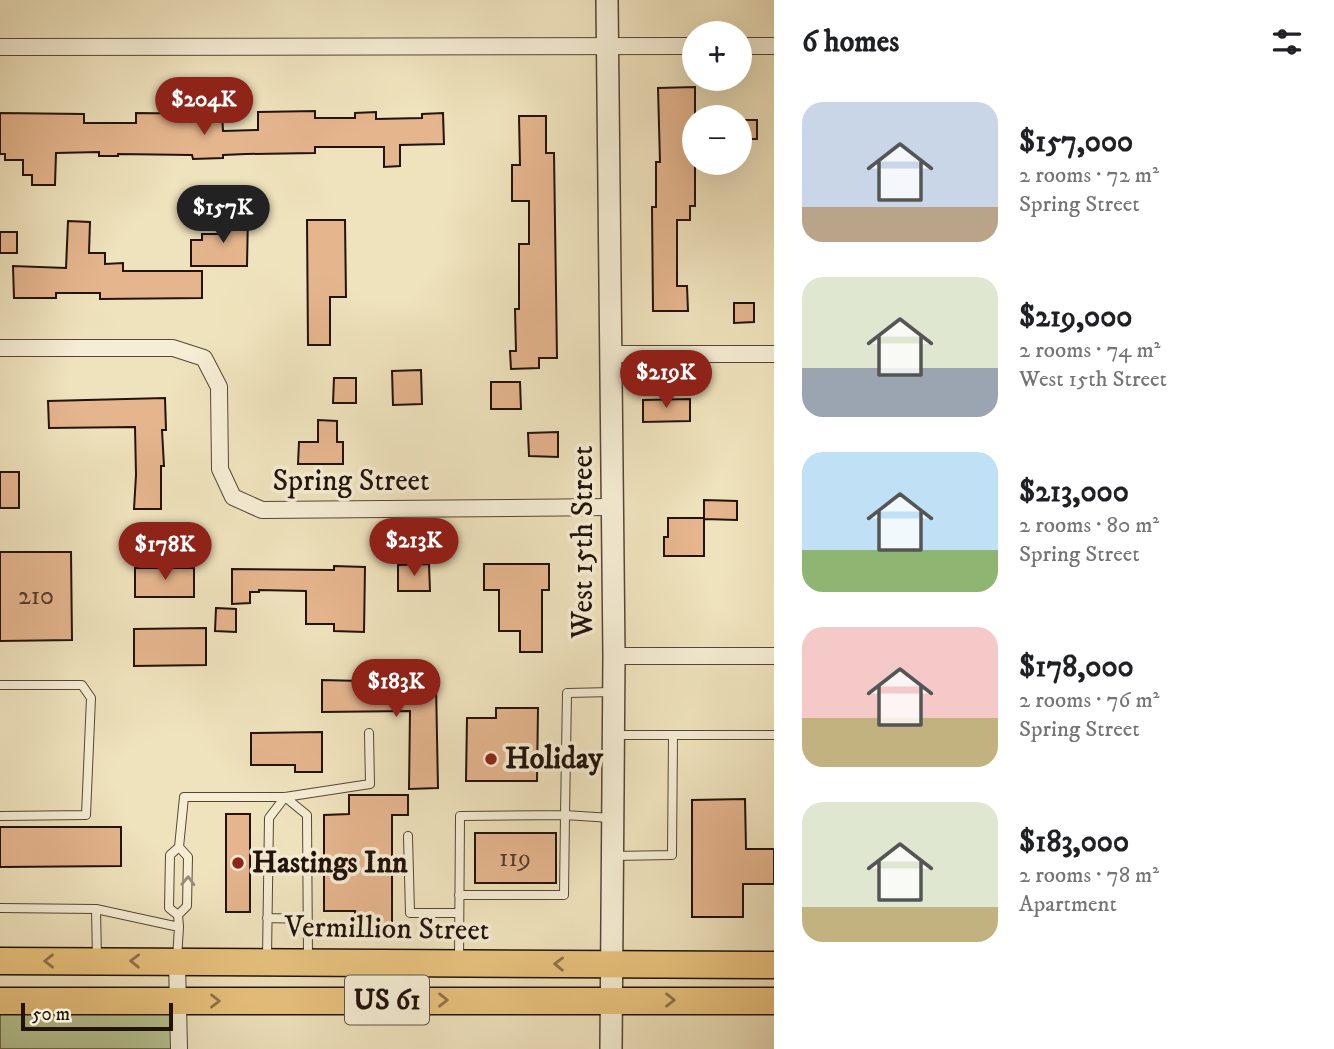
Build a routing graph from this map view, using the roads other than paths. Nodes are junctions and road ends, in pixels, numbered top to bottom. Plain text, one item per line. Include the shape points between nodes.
1 (607, 0) edge
2 (682, 46) edge
3 (752, 46) edge
4 (774, 46) edge
5 (0, 47) edge
6 (608, 47) junction
7 (0, 348) edge
8 (611, 354) junction
9 (774, 354) edge
10 (613, 507) junction
11 (614, 656) junction
12 (774, 656) edge
13 (0, 685) edge
14 (614, 692) junction
15 (369, 733) dead end
16 (774, 734) edge
17 (613, 735) junction
18 (673, 735) junction
19 (285, 797) junction
20 (565, 815) junction
21 (0, 816) edge
22 (612, 818) junction
23 (408, 836) dead end
24 (179, 847) junction
25 (612, 856) junction
26 (459, 895) junction
27 (0, 908) edge
28 (96, 909) junction
29 (459, 913) junction
30 (178, 915) junction
31 (267, 918) junction
32 (307, 919) junction
33 (179, 927) junction
34 (0, 961) edge
35 (97, 961) junction
36 (267, 961) junction
37 (308, 961) junction
38 (177, 962) junction
39 (459, 963) junction
40 (611, 965) junction
41 (774, 965) edge
42 (611, 1000) junction
43 (0, 1001) edge
44 (179, 1001) junction
45 (770, 1004) edge
46 (179, 1049) edge
47 (611, 1049) edge

1 - 6 street, West 15th Street
2 - 6 street
3 - 4 street
5 - 6 street
6 - 8 street, West 15th Street
7 - 10 street, Spring Street via 173,348 204,358 219,387 220,470 233,497 262,510
8 - 9 street
8 - 10 street, West 15th Street
10 - 11 street, West 15th Street
11 - 12 street
11 - 14 street, West 15th Street
13 - 21 lane via 82,685 91,698 86,815
14 - 17 street, West 15th Street
14 - 20 lane via 567,693
15 - 19 lane via 370,784
16 - 18 lane
17 - 18 lane
17 - 22 street, West 15th Street
18 - 25 lane via 672,855
19 - 24 lane via 184,797
19 - 31 lane via 269,818
19 - 32 lane via 307,815
20 - 22 lane
20 - 26 lane via 460,816
20 - 26 lane via 564,895
22 - 25 street, West 15th Street
23 - 29 lane via 410,912
30 -> 24 lane via 187,906 188,857
24 - 30 lane via 170,855 169,908
25 - 40 street, West 15th Street
26 - 29 lane
27 - 28 lane
28 - 33 lane
28 - 35 lane
29 - 39 lane
30 - 33 lane
31 - 32 lane
31 - 36 lane
32 - 37 lane
33 - 38 lane
35 -> 34 highway, Vermillion Street / US 61
38 -> 35 highway, Vermillion Street / US 61
36 - 37 highway, Vermillion Street / US 61
36 - 38 highway, Vermillion Street / US 61
37 - 39 highway, Vermillion Street / US 61
38 - 44 street
40 -> 39 highway, Vermillion Street / US 61
40 - 41 highway, Vermillion Street / US 61
40 - 42 street, West 15th Street
44 -> 42 highway, US 61
42 -> 45 highway, US 61
42 - 47 street, West 15th Street
43 - 44 highway, US 61
44 - 46 street

